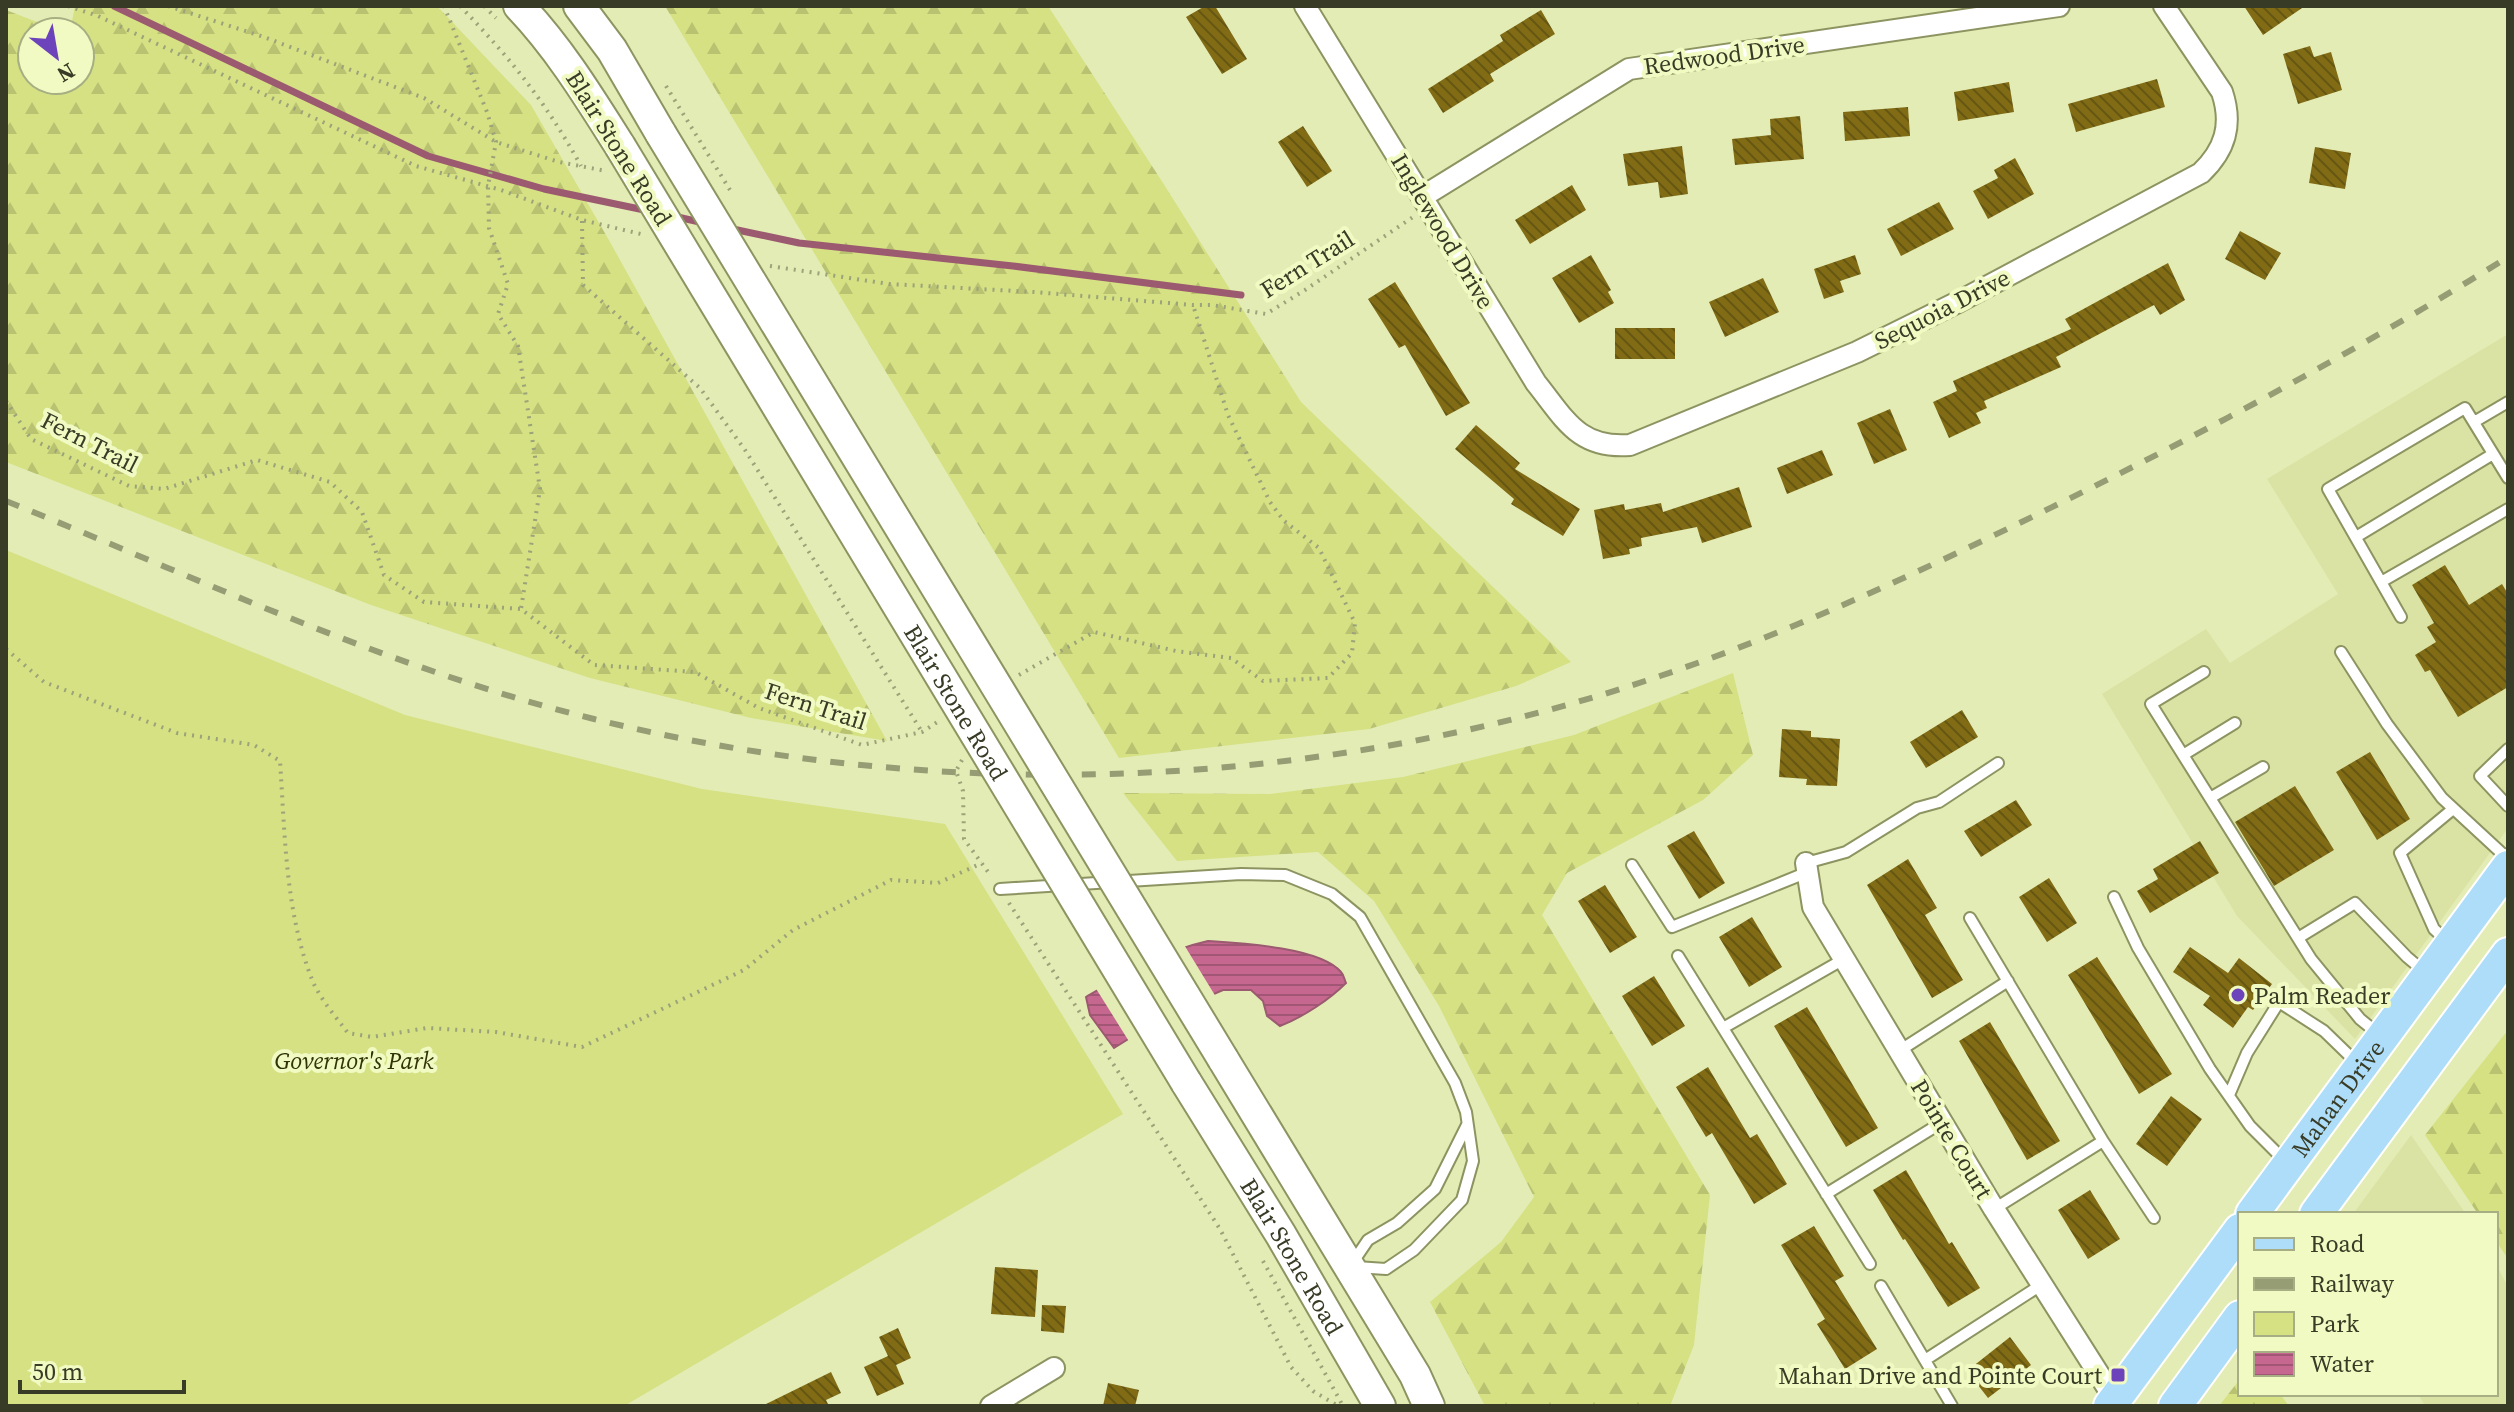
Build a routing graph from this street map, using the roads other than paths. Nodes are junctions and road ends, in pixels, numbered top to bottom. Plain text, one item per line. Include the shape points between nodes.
1 (519, 6) edge
2 (579, 6) edge
3 (1305, 6) edge
4 (2059, 6) edge
5 (2164, 6) edge
6 (1425, 202) junction
7 (2508, 402) edge
8 (2474, 422) junction
9 (1595, 442) joint
10 (2493, 454) junction
11 (2508, 478) edge
12 (2508, 509) edge
13 (2356, 537) junction
14 (2381, 582) junction
15 (2401, 617) dead end
16 (2341, 652) dead end
17 (2204, 672) dead end
18 (2235, 723) dead end
19 (2508, 749) edge
20 (2183, 755) junction
21 (1998, 763) dead end
22 (2263, 767) dead end
23 (2210, 798) junction
24 (2508, 806) edge
25 (2453, 809) junction
26 (2508, 859) edge
27 (1632, 865) dead end
28 (2508, 867) edge
29 (1807, 868) junction
30 (1000, 889) road end
31 (2114, 897) dead end
32 (1970, 918) dead end
33 (2298, 938) junction
34 (2451, 945) junction
35 (2508, 954) edge
36 (1678, 956) dead end
37 (1844, 959) junction
38 (2429, 975) junction
39 (2008, 981) junction
40 (1723, 1028) junction
41 (2383, 1037) junction
42 (1899, 1051) junction
43 (2360, 1067) junction
44 (2229, 1095) junction
45 (1941, 1123) junction
46 (1467, 1125) junction
47 (2316, 1127) junction
48 (2103, 1141) junction
49 (2358, 1158) junction
50 (2289, 1164) junction
51 (1826, 1194) junction
52 (1994, 1209) junction
53 (2253, 1212) edge
54 (2318, 1212) edge
55 (2154, 1218) dead end
56 (2238, 1233) edge
57 (1870, 1264) dead end
58 (1350, 1267) junction
59 (2041, 1285) junction
60 (1881, 1286) dead end
61 (1313, 1290) junction
62 (2238, 1320) edge
63 (1925, 1360) junction
64 (1054, 1368) dead end
65 (2114, 1404) edge
66 (991, 1406) edge
67 (1380, 1406) edge
68 (1429, 1406) edge
69 (1952, 1406) edge
70 (2175, 1406) edge

1 - 61 main road, Blair Stone Road, bridge via 576,77 618,160
2 - 58 main road, Blair Stone Road, bridge via 612,50
3 - 6 street, Inglewood Drive
4 - 6 street, Redwood Drive via 1629,69
5 - 9 street, Sequoia Drive via 2224,98 2225,135 2218,157 2201,173 1857,352 1630,445
6 - 9 street, Inglewood Drive via 1536,383 1571,427
7 - 8 lane
8 - 10 lane
8 - 13 lane via 2465,408 2328,489
10 - 11 lane
10 - 13 lane
12 - 14 lane
13 - 14 lane
14 - 15 lane
16 - 25 lane via 2387,724
17 - 20 lane via 2151,704
18 - 20 lane
19 - 24 lane via 2480,776
20 - 23 lane
21 - 29 lane via 1939,802 1917,808 1846,852
22 - 23 lane
23 - 33 lane
25 - 26 lane
25 - 34 lane via 2400,853 2434,929
27 - 29 lane via 1672,927
28 - 34 main road, Mahan Drive
29 - 37 street, Pointe Court via 1813,907
30 - 46 lane via 1241,874 1285,875 1332,894 1360,917 1455,1083
31 - 44 lane via 2138,948
32 - 39 lane
33 - 38 lane via 2355,903
33 - 41 lane via 2360,1019
34 - 38 main road, Mahan Drive
35 - 49 main road
36 - 40 lane
37 - 40 lane
37 - 42 street, Pointe Court
38 - 41 main road, Mahan Drive
39 - 42 lane
39 - 48 lane
40 - 51 lane
41 - 43 main road, Mahan Drive
42 - 45 street, Pointe Court
43 - 44 lane via 2324,1031 2279,1002 2247,1053
43 - 47 main road, Mahan Drive
44 - 50 lane via 2250,1126
45 - 51 lane
45 - 52 street, Pointe Court
46 - 58 lane via 1435,1189 1397,1223 1368,1240
46 - 58 lane via 1473,1161 1462,1200 1414,1250 1386,1269
47 - 49 main road
47 - 50 main road, Mahan Drive
48 - 52 lane
48 - 55 lane
49 - 54 main road
50 - 53 main road, Mahan Drive
51 - 57 lane
52 - 59 street, Pointe Court
56 - 65 main road
58 - 61 main road
58 - 68 main road, Blair Stone Road
59 - 63 lane
59 - 65 street, Pointe Court
60 - 63 lane
61 - 67 main road, Blair Stone Road
62 - 70 main road
63 - 69 lane
64 - 66 street

